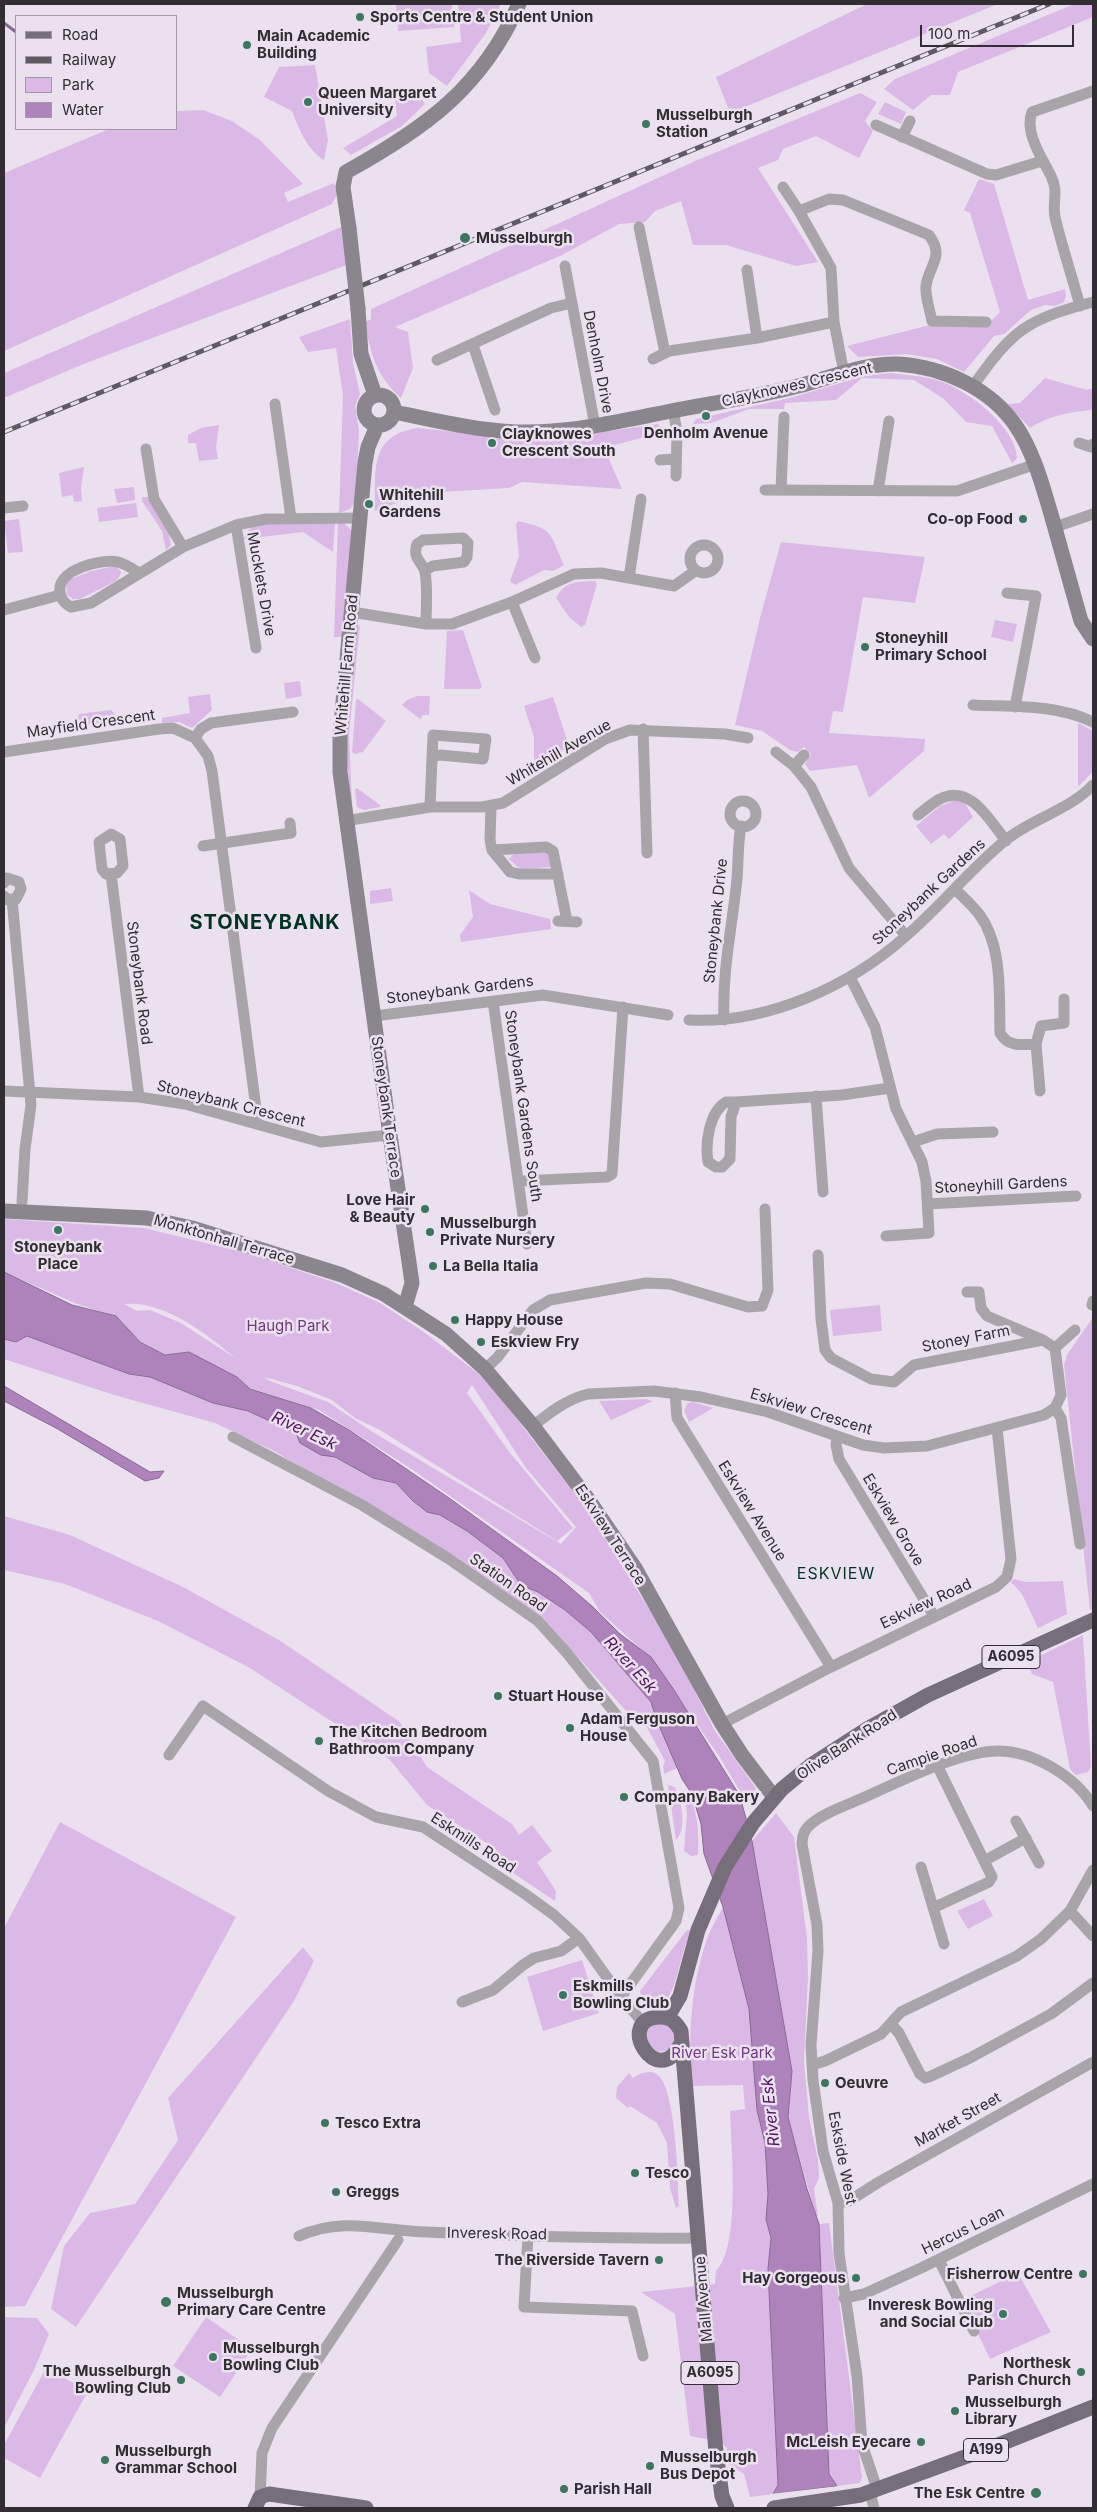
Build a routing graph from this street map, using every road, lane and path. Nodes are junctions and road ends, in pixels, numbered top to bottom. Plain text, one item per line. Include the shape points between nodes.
1 (519, 4) edge
2 (1093, 91) edge
3 (910, 121) dead end
4 (876, 125) dead end
5 (902, 137) junction
6 (1042, 160) junction
7 (783, 188) dead end
8 (799, 211) junction
9 (639, 226) dead end
10 (565, 266) dead end
11 (747, 270) dead end
12 (1093, 302) edge
13 (572, 303) junction
14 (1080, 306) junction
15 (834, 322) junction
16 (986, 322) dead end
17 (757, 338) junction
18 (473, 345) junction
19 (665, 353) junction
20 (653, 359) dead end
21 (437, 360) dead end
22 (844, 372) junction
23 (972, 386) junction
24 (375, 395) junction
25 (275, 404) dead end
26 (495, 410) dead end
27 (673, 410) junction
28 (395, 412) junction
29 (784, 417) dead end
30 (377, 426) junction
31 (595, 426) junction
32 (892, 428) dead end
33 (1079, 443) dead end
34 (146, 449) dead end
35 (1092, 450) edge
36 (675, 459) junction
37 (660, 460) dead end
38 (1036, 464) junction
39 (676, 476) dead end
40 (765, 490) dead end
41 (781, 490) junction
42 (878, 491) junction
43 (641, 499) dead end
44 (23, 506) dead end
45 (4, 508) edge
46 (1093, 514) edge
47 (291, 518) junction
48 (361, 518) junction
49 (236, 525) junction
50 (1055, 527) junction
51 (183, 547) junction
52 (425, 570) junction
53 (695, 570) dead end
54 (139, 573) junction
55 (629, 578) junction
56 (1007, 593) dead end
57 (60, 595) junction
58 (512, 602) junction
59 (4, 610) edge
60 (352, 612) junction
61 (426, 624) junction
62 (1093, 638) edge
63 (256, 648) dead end
64 (535, 658) dead end
65 (973, 705) dead end
66 (1015, 707) junction
67 (293, 712) dead end
68 (1093, 722) edge
69 (643, 729) junction
70 (195, 738) junction
71 (748, 738) dead end
72 (4, 752) edge
73 (776, 752) dead end
74 (804, 755) dead end
75 (432, 757) junction
76 (794, 766) junction
77 (1093, 785) edge
78 (491, 806) junction
79 (430, 808) junction
80 (923, 814) dead end
81 (345, 821) junction
82 (290, 823) dead end
83 (741, 826) dead end
84 (1006, 841) junction
85 (221, 843) junction
86 (203, 846) dead end
87 (644, 846) dead end
88 (492, 850) junction
89 (111, 874) dead end
90 (558, 874) junction
91 (4, 883) edge
92 (955, 889) junction
93 (8, 898) edge
94 (358, 906) joint
95 (567, 921) dead end
96 (906, 936) junction
97 (850, 978) junction
98 (1064, 999) dead end
99 (493, 1001) junction
100 (623, 1007) junction
101 (668, 1015) dead end
102 (374, 1016) junction
103 (689, 1020) dead end
104 (724, 1020) junction
105 (1036, 1044) junction
106 (890, 1088) junction
107 (4, 1091) edge
108 (1040, 1091) dead end
109 (29, 1092) junction
110 (139, 1096) junction
111 (816, 1096) junction
112 (736, 1102) junction
113 (256, 1123) junction
114 (993, 1132) dead end
115 (390, 1135) junction
116 (913, 1142) junction
117 (520, 1181) junction
118 (823, 1192) dead end
119 (1076, 1196) dead end
120 (22, 1202) dead end
121 (928, 1204) junction
122 (765, 1209) dead end
123 (4, 1211) edge
124 (886, 1236) dead end
125 (527, 1244) dead end
126 (818, 1255) dead end
127 (968, 1292) dead end
128 (405, 1307) junction
129 (1075, 1330) dead end
130 (1043, 1340) junction
131 (1055, 1348) junction
132 (485, 1369) junction
133 (675, 1393) junction
134 (1055, 1408) junction
135 (533, 1426) junction
136 (997, 1428) junction
137 (837, 1436) junction
138 (232, 1437) dead end
139 (1080, 1544) dead end
140 (934, 1616) junction
141 (1093, 1620) edge
142 (831, 1667) junction
143 (722, 1724) junction
144 (169, 1755) dead end
145 (938, 1767) junction
146 (774, 1797) junction
147 (1093, 1806) edge
148 (1016, 1821) dead end
149 (804, 1832) joint
150 (1026, 1838) junction
151 (984, 1861) junction
152 (1039, 1863) dead end
153 (921, 1867) dead end
154 (1093, 1870) edge
155 (933, 1908) junction
156 (1070, 1911) junction
157 (1093, 1936) edge
158 (579, 1938) junction
159 (944, 1944) dead end
160 (1093, 1983) edge
161 (621, 1997) junction
162 (462, 2002) dead end
163 (667, 2018) junction
164 (644, 2024) junction
165 (891, 2024) junction
166 (680, 2045) junction
167 (659, 2059) junction
168 (1093, 2062) edge
169 (812, 2065) junction
170 (686, 2116) junction
171 (1093, 2184) edge
172 (838, 2203) junction
173 (528, 2235) junction
174 (299, 2236) dead end
175 (698, 2238) junction
176 (398, 2240) dead end
177 (939, 2260) junction
178 (844, 2298) junction
179 (974, 2331) dead end
180 (643, 2356) dead end
181 (1093, 2407) edge
182 (869, 2492) junction
183 (258, 2502) edge
184 (366, 2508) edge
185 (727, 2508) edge
186 (774, 2508) edge
187 (874, 2508) edge

1 - 24 street, bridge via 485,61 447,104 404,139 346,172 344,187 361,354
2 - 6 street via 1032,112 1029,119
3 - 5 street
4 - 5 street
5 - 6 street via 987,174
6 - 14 street via 1057,193 1055,214
7 - 8 street
8 - 15 street via 831,268
8 - 16 street via 828,199 843,200 929,235 936,245 936,258 926,287 932,321
9 - 19 street
10 - 13 street, Denholm Drive
11 - 17 street
12 - 14 street
13 - 18 street, Denholm Drive via 551,308
13 - 31 street, Denholm Drive
14 - 23 street via 1050,315 1016,332
15 - 17 street
15 - 22 street
17 - 19 street
18 - 21 street, Denholm Drive
18 - 26 street
19 - 20 street
22 - 23 street, Clayknowes Crescent via 872,365 920,366
22 - 27 street, Clayknowes Crescent via 798,386
23 - 38 street, Clayknowes Crescent via 1015,425
24 - 28 street via 390,398
24 - 30 street via 367,401 364,411 368,420
25 - 47 street
27 - 31 street, Clayknowes Crescent
27 - 36 street via 677,432
28 - 30 street via 389,423
28 - 31 street, Clayknowes Crescent via 518,432
29 - 41 street
30 - 48 street, Whitehill Farm Road via 365,463
32 - 42 street
33 - 35 street
34 - 51 street via 152,493
36 - 37 street
36 - 39 street
38 - 42 street via 956,491
38 - 50 street, Clayknowes Crescent
40 - 41 street
41 - 42 street
43 - 55 street
44 - 45 street
46 - 50 street
47 - 48 street
47 - 49 street via 252,520
48 - 60 street, Whitehill Farm Road
49 - 51 street
49 - 63 street, Mucklets Drive
50 - 62 street, Clayknowes Crescent via 1082,621
51 - 54 street
52 - 52 street via 415,551 423,540 463,538 468,543 464,562
52 - 61 street
53 - 55 street via 674,586
54 - 57 street via 83,605 71,607
54 - 57 street via 120,562 73,570 59,587
55 - 58 street via 601,572 574,574
56 - 66 street via 1036,596
57 - 59 street
58 - 61 street via 452,624
58 - 64 street
60 - 61 street
60 - 81 street, Whitehill Farm Road via 340,735
65 - 66 street
66 - 68 street via 1066,710
67 - 70 street via 211,723
69 - 71 street, Whitehill Avenue
69 - 78 street, Whitehill Avenue via 605,739 503,803
69 - 87 street
70 - 72 street, Mayfield Crescent via 173,728 159,729
70 - 85 street via 208,756 212,771
73 - 76 street
74 - 76 street
75 - 75 street via 433,735 486,740 483,759
75 - 79 street
76 - 96 street via 811,787 849,868
77 - 84 street, Stoneybank Gardens via 1075,802 1026,825
78 - 79 street, Whitehill Avenue
78 - 88 street
79 - 81 street, Whitehill Avenue
80 - 84 street via 941,798 970,799
81 - 94 street, Whitehill Farm Road
82 - 85 street via 291,833
83 - 104 street, Stoneybank Drive via 738,877 724,977
84 - 92 street, Stoneybank Gardens
85 - 86 street
85 - 113 street
88 - 90 street via 510,872
88 - 90 street via 546,847 554,851
89 - 110 street, Stoneybank Road
90 - 95 street
91 - 93 street via 7,878 20,882 21,889 16,899
92 - 96 street, Stoneybank Gardens
92 - 105 street via 979,913 995,949 1000,1033 1005,1042 1011,1044
93 - 109 street
94 - 102 street, Stoneybank Terrace
96 - 97 street, Stoneybank Gardens via 876,962
97 - 104 street, Stoneybank Gardens via 790,1003
97 - 106 street via 875,1027
98 - 105 street via 1064,1023 1041,1026
99 - 100 street, Stoneybank Gardens via 543,994
99 - 102 street, Stoneybank Gardens
99 - 117 street, Stoneybank Gardens South
100 - 101 street, Stoneybank Gardens
100 - 117 street via 612,1174 608,1177
102 - 115 street, Stoneybank Terrace
103 - 104 street, Stoneybank Gardens
105 - 108 street
106 - 111 street
106 - 116 street via 896,1109
107 - 109 street, Stoneybank Crescent
109 - 110 street, Stoneybank Crescent
109 - 120 street via 31,1105
110 - 113 street, Stoneybank Crescent via 185,1104
111 - 112 street
111 - 118 street
112 - 112 street via 718,1106 710,1128 706,1151 708,1162 716,1167 722,1167 730,1159 731,1117
113 - 115 street, Stoneybank Crescent via 321,1142
114 - 116 street via 937,1134
115 - 128 street, Stoneybank Terrace via 412,1282
116 - 121 street via 922,1162
117 - 125 street, Stoneybank Gardens South
119 - 121 street, Stoneyhill Gardens
121 - 124 street via 929,1232
122 - 132 street via 768,1290 762,1306 748,1307 670,1284 646,1283 550,1300 534,1310
123 - 128 street, Monktonhall Terrace via 147,1218 192,1228 342,1275
126 - 130 street, Stoney Farm via 825,1350 831,1358 871,1379 894,1382 914,1364
127 - 130 street via 979,1292 981,1308 987,1316
128 - 132 street, Eskview Terrace via 446,1334
129 - 131 street
130 - 131 street
131 - 134 street via 1061,1395
132 - 135 street, Eskview Terrace
133 - 135 street, Eskview Crescent via 588,1394 562,1404
133 - 137 street, Eskview Crescent via 768,1412
133 - 142 street, Eskview Avenue via 677,1418
134 - 136 street, Eskview Crescent via 1044,1415
134 - 139 street via 1061,1418
135 - 143 street, Eskview Terrace via 635,1568
136 - 137 street, Eskview Crescent via 905,1449 863,1445
136 - 140 street, Eskview Road via 1010,1570 996,1587
137 - 140 street, Eskview Grove via 839,1459
138 - 161 street, Station Road via 362,1505 538,1621 653,1761 678,1899 678,1915
140 - 142 street, Eskview Road
141 - 146 main road, Olive Bank Road / A6095 via 928,1695 811,1766
142 - 143 street, Eskview Road
143 - 146 street, Eskview Terrace
144 - 158 street, Eskmills Road via 203,1706 328,1791 376,1817 423,1827 554,1915
145 - 147 street, Campie Road via 971,1755 997,1751 1021,1754 1066,1777 1080,1788
145 - 149 street, Campie Road via 828,1814 810,1824
145 - 151 street
146 - 163 main road, Olive Bank Road / A6095 via 753,1823 725,1868 698,1930 686,1980
148 - 150 street
149 - 169 street, Eskside West via 802,1844 817,1926
150 - 151 street
150 - 152 street
151 - 155 street via 992,1877 989,1882
153 - 155 street
154 - 156 street
155 - 159 street
156 - 157 street
156 - 165 street via 1041,1940 1017,1956 901,2012
158 - 161 street, Eskmills Road
158 - 162 street via 561,1951 534,1958 493,1990
160 - 165 street via 1050,2014 926,2078 920,2074
161 - 164 street
163 - 164 main road via 655,2017
163 - 166 main road, A6095 via 681,2031
164 - 167 main road, A6095 via 639,2037 642,2049
165 - 169 street via 881,2034
166 - 167 main road via 672,2055
166 - 170 main road, A6095
167 - 170 main road, A6095 via 673,2072
168 - 172 street, Market Street via 849,2201
169 - 172 street, Eskside West via 823,2151
170 - 175 main road, A6095
171 - 177 street, Hercus Loan
172 - 178 street, Eskside West
173 - 174 street, Inveresk Road via 424,2232 343,2224 318,2228
173 - 175 street, Inveresk Road
173 - 180 street via 524,2307 632,2311
175 - 185 main road, Mall Avenue / A6095 via 716,2452 720,2486
176 - 183 street via 272,2428 262,2453
177 - 178 street, Hercus Loan via 864,2294
177 - 179 street
178 - 182 street, Eskside West via 857,2376
181 - 182 main road, A199
182 - 186 main road, A199
182 - 187 street, Eskside West
183 - 184 main road via 269,2494

